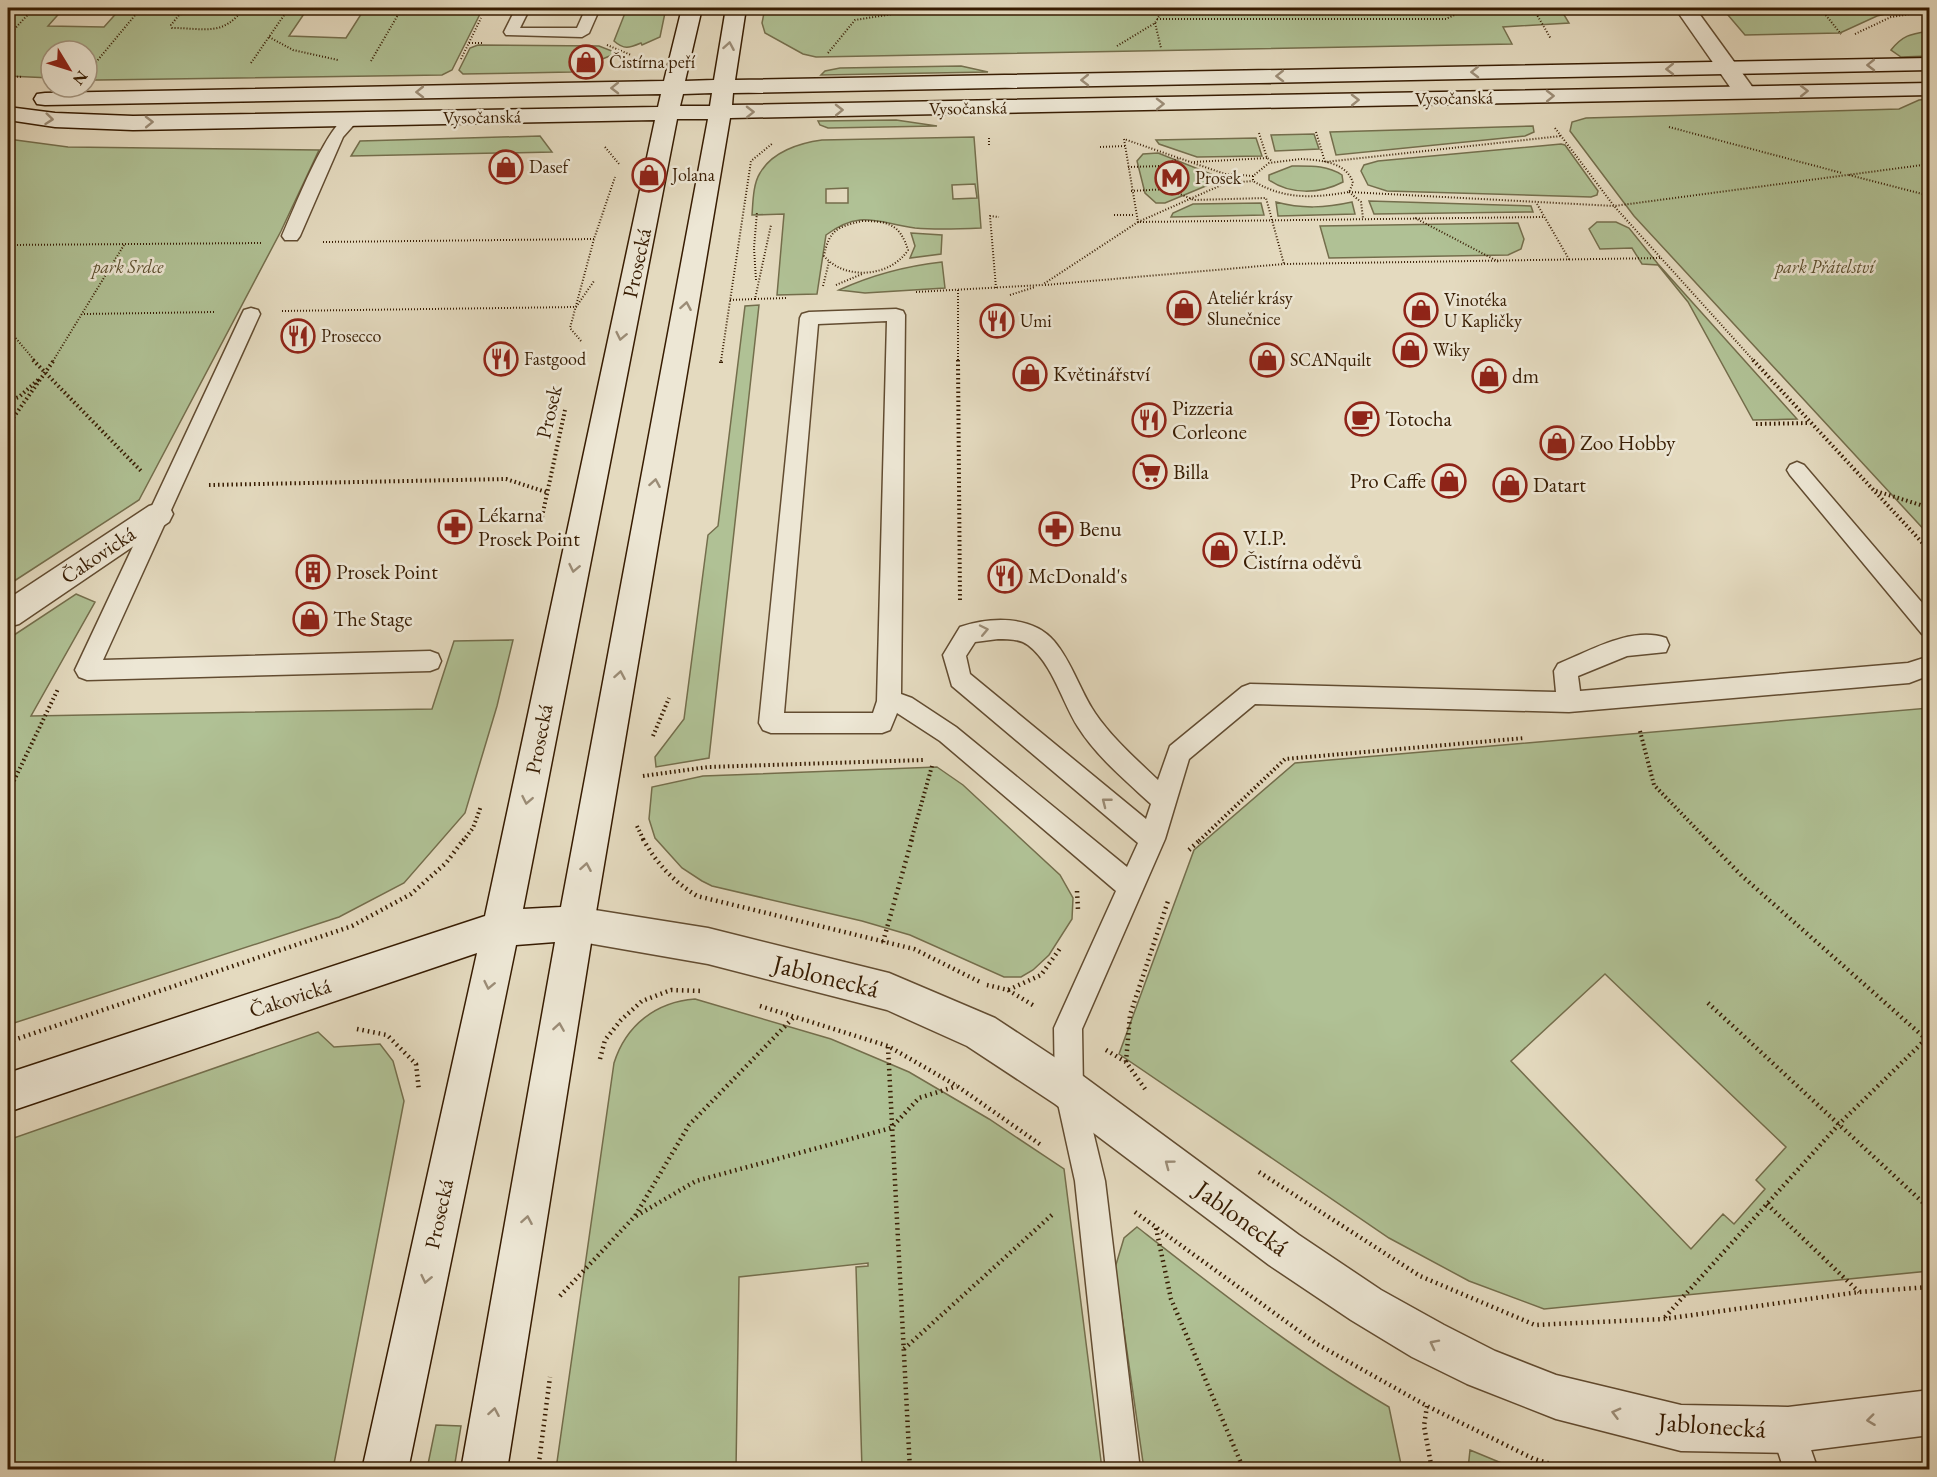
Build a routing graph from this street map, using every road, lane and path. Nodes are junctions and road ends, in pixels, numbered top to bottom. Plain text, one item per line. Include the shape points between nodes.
1 (34, 8) edge
2 (141, 8) edge
3 (244, 8) edge
4 (289, 8) edge
5 (402, 8) edge
6 (522, 8) edge
7 (593, 8) edge
8 (692, 8) edge
9 (736, 8) edge
10 (931, 8) edge
11 (1164, 8) edge
12 (1469, 8) edge
13 (1533, 8) edge
14 (1685, 8) edge
15 (1820, 8) edge
16 (1929, 11) edge
17 (241, 12) junction
18 (482, 16) dead end
19 (1156, 21) junction
20 (8, 36) edge
21 (269, 37) junction
22 (1836, 39) dead end
23 (1846, 39) junction
24 (1555, 45) dead end
25 (1109, 51) dead end
26 (824, 57) dead end
27 (1163, 57) dead end
28 (99, 59) edge
29 (461, 60) dead end
30 (340, 61) dead end
31 (250, 64) dead end
32 (1929, 64) edge
33 (1728, 68) junction
34 (366, 69) dead end
35 (723, 86) junction
36 (1929, 89) edge
37 (1745, 92) junction
38 (8, 98) edge
39 (670, 100) junction
40 (8, 113) edge
41 (720, 113) junction
42 (351, 119) junction
43 (1550, 122) dead end
44 (1663, 125) dead end
45 (1314, 126) dead end
46 (1257, 127) dead end
47 (1561, 136) junction
48 (777, 140) dead end
49 (603, 145) dead end
50 (1125, 146) junction
51 (1100, 147) dead end
52 (1179, 158) junction
53 (1267, 158) junction
54 (1272, 161) junction
55 (1190, 162) junction
56 (1325, 162) junction
57 (1929, 164) edge
58 (1128, 167) junction
59 (1845, 174) junction
60 (1253, 176) junction
61 (1253, 182) junction
62 (1131, 191) junction
63 (1348, 192) junction
64 (1272, 194) junction
65 (1929, 196) edge
66 (1190, 198) junction
67 (1266, 198) junction
68 (1536, 203) junction
69 (1614, 206) junction
70 (757, 212) dead end
71 (1114, 215) dead end
72 (1135, 215) junction
73 (1544, 216) junction
74 (999, 217) dead end
75 (1363, 218) junction
76 (1415, 218) junction
77 (1272, 220) junction
78 (1138, 222) junction
79 (771, 225) dead end
80 (291, 236) dead end
81 (594, 239) junction
82 (313, 242) dead end
83 (266, 243) dead end
84 (8, 245) edge
85 (125, 245) junction
86 (1661, 258) junction
87 (829, 261) junction
88 (1570, 261) junction
89 (1499, 262) junction
90 (1284, 264) junction
91 (595, 279) dead end
92 (756, 284) junction
93 (1042, 285) junction
94 (996, 288) junction
95 (823, 290) dead end
96 (958, 290) junction
97 (912, 292) dead end
98 (1010, 296) dead end
99 (778, 298) dead end
100 (755, 299) junction
101 (730, 300) junction
102 (576, 307) junction
103 (272, 311) dead end
104 (225, 312) dead end
105 (84, 314) junction
106 (251, 314) dead end
107 (8, 329) edge
108 (579, 350) dead end
109 (721, 363) dead end
110 (45, 374) junction
111 (8, 402) edge
112 (566, 404) dead end
113 (1810, 423) junction
114 (1756, 424) dead end
115 (8, 425) edge
116 (1797, 470) dead end
117 (172, 486) junction
118 (1874, 491) junction
119 (546, 492) junction
120 (1929, 508) edge
121 (159, 514) junction
122 (541, 526) dead end
123 (1929, 551) edge
124 (960, 608) dead end
125 (8, 615) edge
126 (1929, 628) edge
127 (1658, 645) dead end
128 (429, 661) dead end
129 (1929, 665) edge
130 (669, 698) dead end
131 (889, 701) junction
132 (1569, 702) junction
133 (49, 708) dead end
134 (1651, 727) dead end
135 (1533, 737) dead end
136 (651, 738) dead end
137 (636, 777) dead end
138 (8, 793) edge
139 (484, 799) dead end
140 (1164, 800) junction
141 (636, 825) dead end
142 (1152, 838) junction
143 (1184, 855) dead end
144 (1077, 887) dead end
145 (1131, 887) junction
146 (1169, 897) dead end
147 (1074, 918) dead end
148 (576, 924) junction
149 (501, 928) junction
150 (883, 942) junction
151 (1062, 945) dead end
152 (1008, 990) junction
153 (712, 991) dead end
154 (752, 1003) dead end
155 (1708, 1003) dead end
156 (794, 1017) junction
157 (1068, 1028) junction
158 (357, 1029) dead end
159 (1928, 1041) edge
160 (8, 1042) edge
161 (888, 1046) junction
162 (1126, 1062) junction
163 (598, 1069) dead end
164 (957, 1086) junction
165 (1069, 1090) junction
166 (8, 1092) edge
167 (419, 1094) dead end
168 (1152, 1099) dead end
169 (1840, 1123) junction
170 (891, 1128) junction
171 (1250, 1166) dead end
172 (1090, 1181) junction
173 (1767, 1204) junction
174 (1929, 1209) edge
175 (635, 1216) junction
176 (1156, 1227) junction
177 (562, 1285) dead end
178 (1929, 1287) edge
179 (1859, 1292) junction
180 (560, 1296) junction
181 (558, 1308) dead end
182 (1663, 1319) junction
183 (903, 1350) junction
184 (551, 1366) dead end
185 (1427, 1406) junction
186 (1929, 1412) edge
187 (1788, 1430) junction
188 (385, 1470) edge
189 (484, 1470) edge
190 (538, 1470) edge
191 (910, 1470) edge
192 (1123, 1470) edge
193 (1244, 1470) edge
194 (1432, 1470) edge
195 (1571, 1470) edge
196 (1801, 1470) edge

1 - 20 path
2 - 28 path
3 - 17 path
4 - 21 path
5 - 34 path
6 - 7 lane via 511,32 582,33
8 - 39 main road, Prosecká
35 -> 9 main road
10 - 26 path via 855,20
11 - 19 path
12 - 19 path via 1446,19
13 - 24 path
14 - 33 main road
15 - 23 path
16 - 23 path via 1908,11 1876,21
17 - 17 path via 223,28 171,25 186,12
18 - 29 path
19 - 25 path
19 - 27 path
21 - 30 path via 290,49
21 - 31 path
22 - 23 path
32 -> 33 main road, Vysočanská
33 -> 35 main road, Vysočanská
33 - 37 main road
35 - 39 main road, Vysočanská
35 - 41 main road
37 -> 36 main road, Vysočanská
41 -> 37 main road, Vysočanská
39 -> 38 main road, Vysočanská
39 - 41 main road, Vysočanská
39 - 42 main road, Vysočanská
39 -> 149 main road, Prosecká
40 -> 42 main road, Vysočanská via 91,122
148 -> 41 main road
42 - 80 lane via 336,136
43 - 47 path
44 - 59 path
45 - 56 path
46 - 53 path
47 - 56 path
47 - 69 path
48 - 101 path via 751,161
49 - 81 path via 619,162
50 - 51 path
50 - 52 path via 1124,139
50 - 58 path
52 - 55 path
52 - 58 path via 1162,166
53 - 54 path
53 - 55 path
54 - 56 path
54 - 60 path
55 - 60 path via 1225,174
56 - 63 path via 1350,175 1353,184
57 - 59 path
58 - 62 path
59 - 65 path
59 - 69 path
60 - 61 path
61 - 64 path
61 - 66 path via 1226,183
62 - 66 path via 1168,189
62 - 72 path
63 - 64 path via 1306,199
63 - 68 path
63 - 75 path via 1361,202
64 - 67 path
66 - 67 path
66 - 78 path
67 - 77 path
68 - 69 path
68 - 73 path
69 - 86 path
70 - 92 path
71 - 72 path
72 - 78 path
73 - 76 path
73 - 88 path
74 - 94 path via 990,216
75 - 76 path
75 - 77 path
76 - 89 path
77 - 78 path
77 - 90 path
78 - 93 path
79 - 92 path via 769,246
81 - 82 path
81 - 102 path
83 - 85 path
84 - 85 path
85 - 105 path
86 - 88 path
86 - 113 path
87 - 87 path via 824,253 829,236 849,224 888,224 898,229 907,245 900,262 876,272 853,273
87 - 95 path
88 - 89 path
89 - 90 path
90 - 93 path
91 - 102 path
92 - 100 path
93 - 94 path
93 - 98 path
94 - 96 path
96 - 97 path
96 - 124 path
99 - 100 path
100 - 101 path
101 - 109 path
102 - 103 path
102 - 108 path via 570,328 581,339
104 - 105 path
105 - 110 path
106 - 117 lane
107 - 110 path
110 - 111 path
110 - 115 path
110 - 117 path via 155,486
112 - 119 path, Prosek
113 - 114 path
113 - 118 path
116 - 126 lane
117 - 119 path via 506,479
117 - 121 lane
118 - 120 path
118 - 123 path
119 - 122 path, Prosek
121 - 125 main road, Čakovická
121 - 128 lane via 87,670
127 - 132 lane via 1625,646 1566,671
129 - 132 lane via 1909,673
130 - 136 path
131 - 131 lane via 896,315 809,318 771,723 882,723
131 - 145 lane via 904,705 948,734
132 - 140 lane via 1250,694 1179,753
133 - 138 path
134 - 159 path via 1640,728 1654,785 1742,876
135 - 143 path via 1285,759
137 - 150 path via 708,767 934,760
139 - 160 path via 473,828 446,863 411,894 352,926
140 - 142 lane
142 -> 140 lane via 960,679 954,655 968,634 994,628 1025,631 1051,651 1086,720 1115,757
141 - 150 path via 652,858 674,881 697,896
142 - 145 lane
144 - 147 path via 1078,909
145 - 157 lane
146 - 162 path via 1130,1015
148 - 149 main road, Čakovická
148 - 165 main road, Jablonecká via 708,946 889,992 981,1032
189 -> 148 main road
149 - 166 main road, Čakovická
149 -> 188 main road, Prosecká
150 - 152 path via 914,949 987,985
151 - 152 path via 1041,975
152 - 157 path
153 - 163 path via 671,990 642,1001 605,1040
154 - 156 path
155 - 169 path
156 - 161 path
156 - 175 path via 689,1125
157 - 162 path
157 - 165 lane
158 - 167 path via 387,1035 416,1064
159 - 169 path
161 - 164 path
161 - 170 path
162 - 168 path
164 - 170 path via 919,1098
164 - 172 path
165 - 172 lane
187 -> 165 main road, Jablonecká via 1681,1428 1556,1397 1483,1368 1366,1305 1293,1256
169 - 173 path
169 - 174 path
170 - 175 path via 696,1181
170 - 183 path
171 - 182 path via 1420,1276 1535,1325
172 - 176 path
172 - 183 path
172 - 192 lane
173 - 179 path
173 - 182 path
175 - 180 path
176 - 185 path via 1317,1344
176 - 193 path via 1171,1299
177 - 180 path
178 - 179 path
179 - 182 path
180 - 181 path
183 - 191 path
184 - 190 path
185 - 194 path via 1424,1426
185 - 195 path via 1534,1459
186 -> 187 main road, Jablonecká
187 - 196 lane

